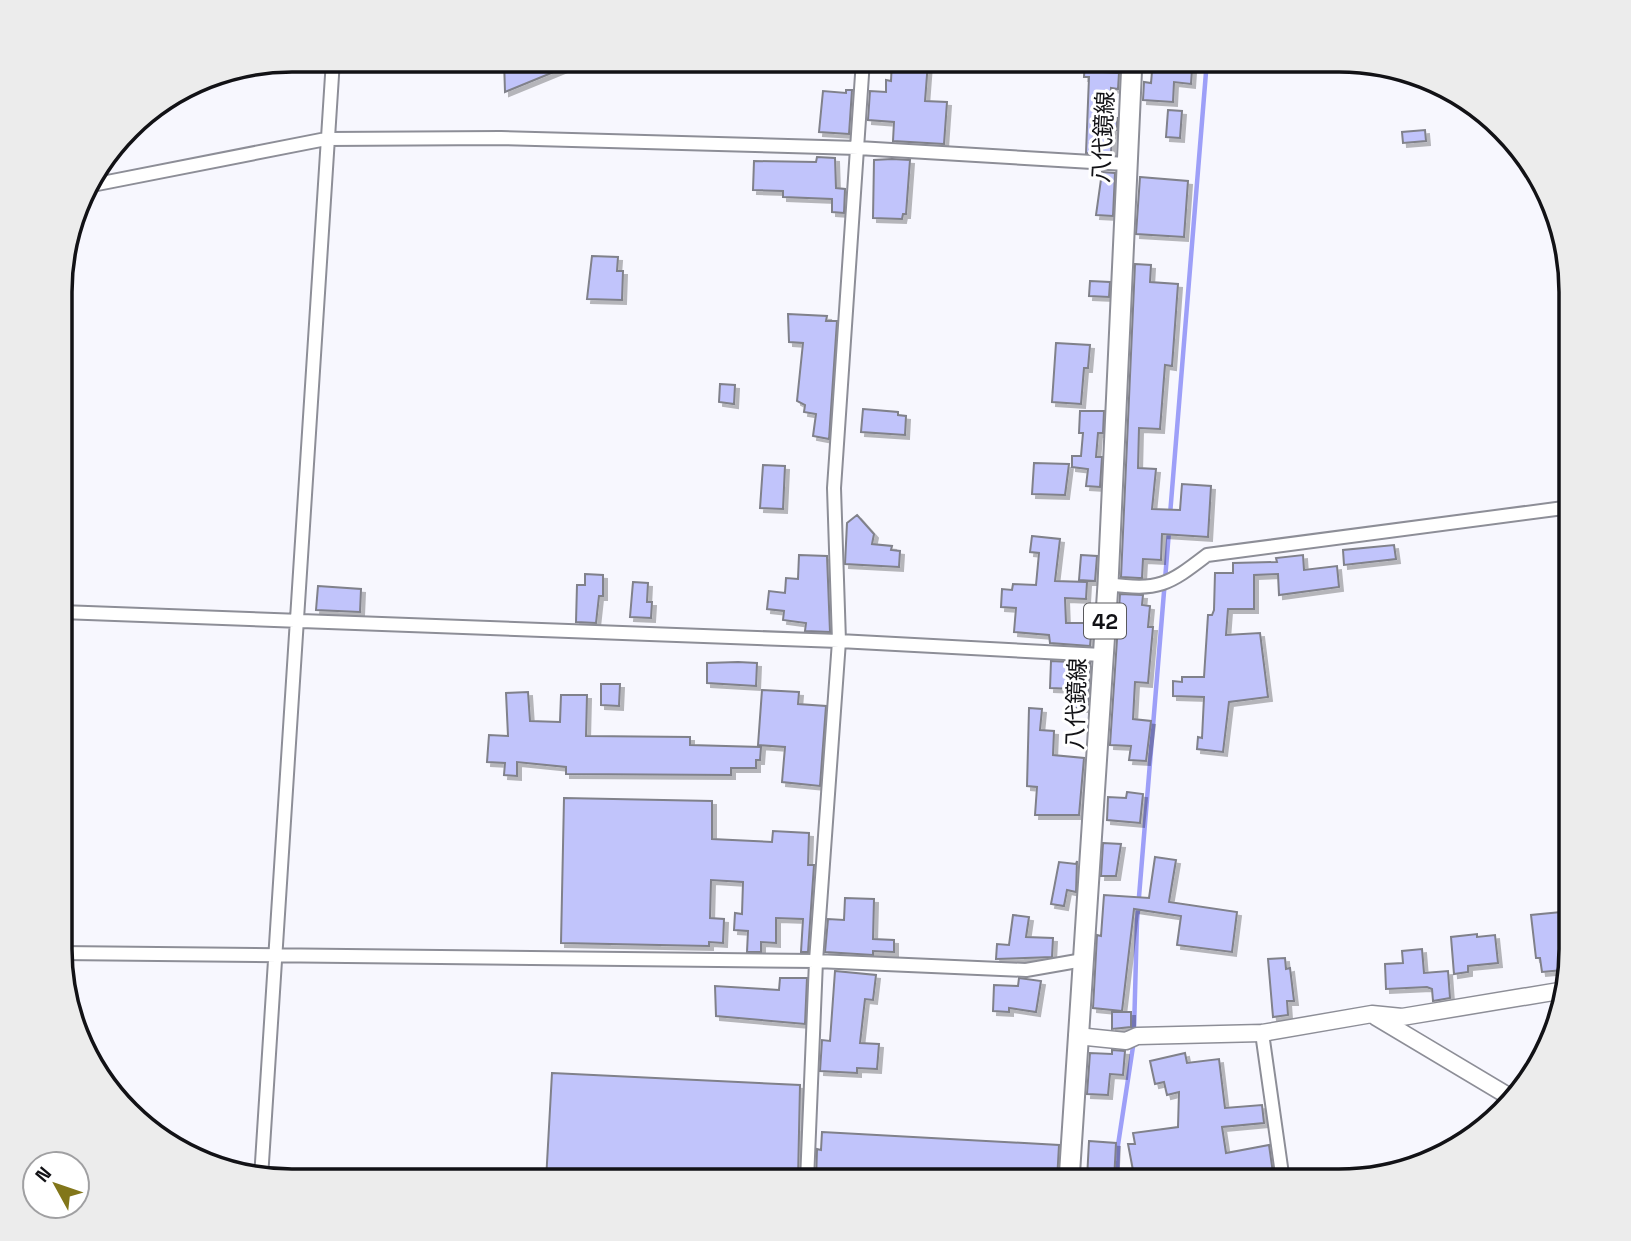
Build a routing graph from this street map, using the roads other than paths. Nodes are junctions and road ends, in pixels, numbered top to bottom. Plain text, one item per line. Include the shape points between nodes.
1 (332, 72) edge
2 (862, 72) edge
3 (1131, 72) edge
4 (327, 139) junction
5 (858, 148) junction
6 (1126, 164) junction
7 (100, 183) edge
8 (1559, 509) edge
9 (1108, 584) junction
10 (72, 612) edge
11 (295, 622) junction
12 (839, 641) junction
13 (1102, 655) junction
14 (72, 953) edge
15 (275, 955) junction
16 (1083, 960) junction
17 (816, 961) junction
18 (1555, 992) edge
19 (1372, 1014) junction
20 (1262, 1033) junction
21 (1077, 1036) junction
22 (1504, 1095) edge
23 (262, 1167) edge
24 (807, 1169) edge
25 (1070, 1169) edge
26 (1281, 1169) edge

1 - 4 street
2 - 5 street
3 - 6 main road, 八代鏡線 / 42
4 - 5 street via 501,138
4 - 7 street
4 - 11 street
5 - 6 street
5 - 12 street via 834,488
6 - 9 main road, 八代鏡線 / 42
8 - 9 street via 1208,555 1163,585
9 - 13 main road, 八代鏡線 / 42
10 - 11 street
11 - 12 street
11 - 15 street
12 - 13 street
12 - 17 street
13 - 16 main road, 八代鏡線 / 42
14 - 15 street
15 - 17 street
15 - 23 street
16 - 17 street via 1026,970
16 - 21 main road, 八代鏡線 / 42
17 - 24 street
18 - 19 street via 1402,1017
19 - 20 street
19 - 22 street
20 - 21 street via 1132,1039
20 - 26 street
21 - 25 main road, 八代鏡線 / 42

